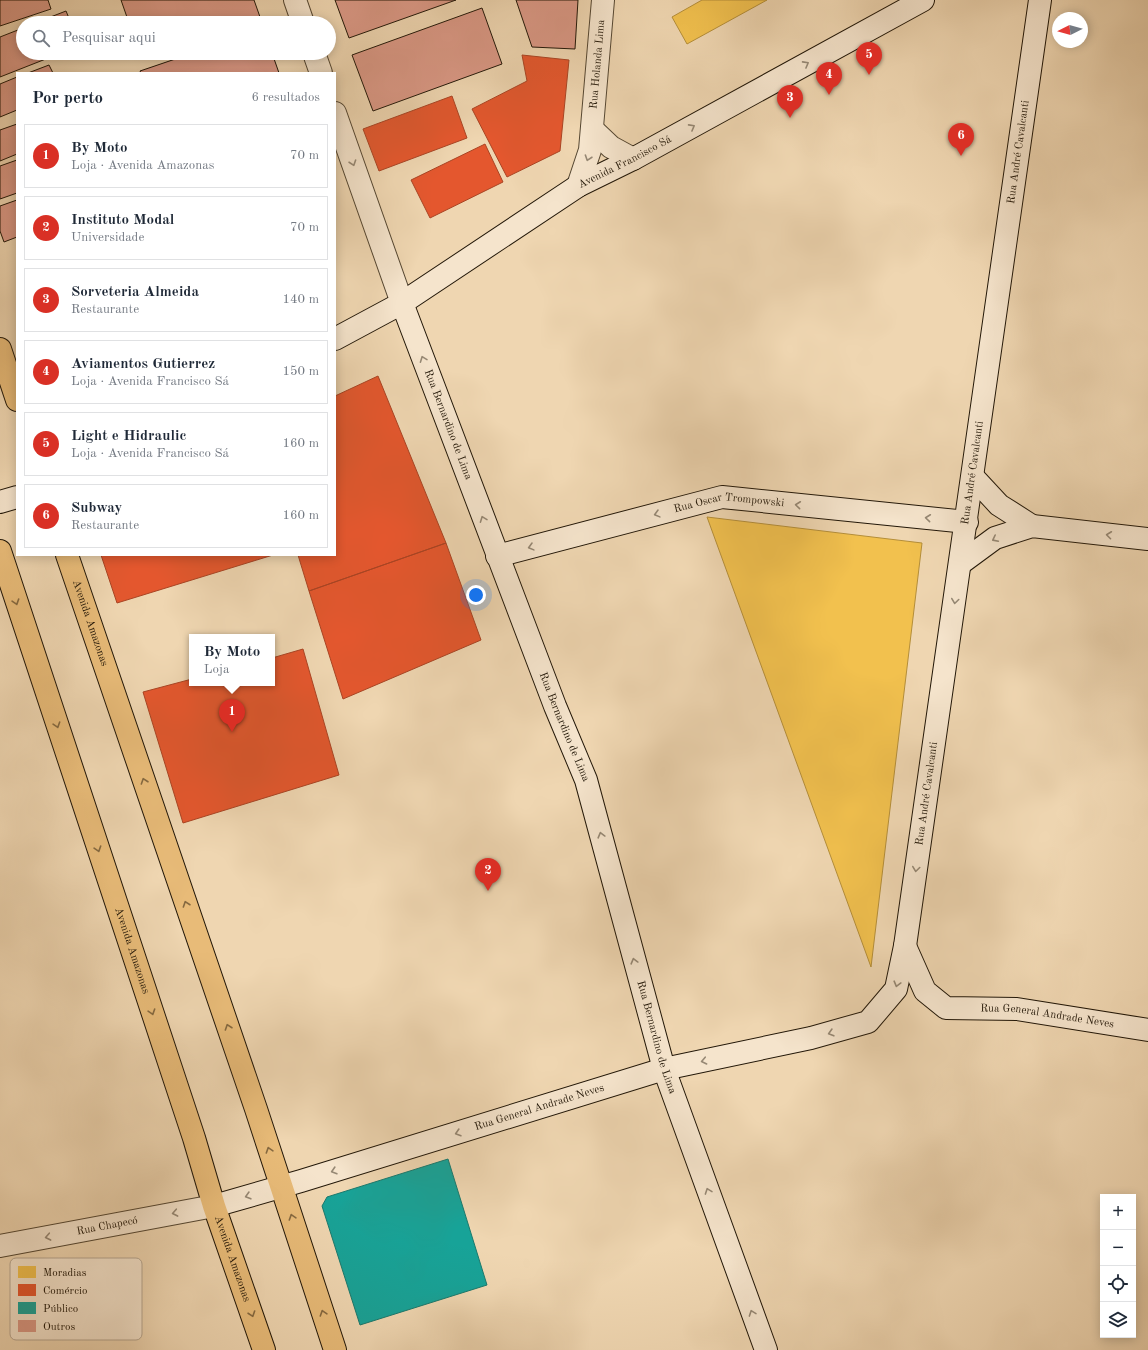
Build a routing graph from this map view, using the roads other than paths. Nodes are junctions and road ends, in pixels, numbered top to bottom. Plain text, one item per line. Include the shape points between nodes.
1 (295, 0) edge
2 (603, 0) edge
3 (923, 0) edge
4 (1040, 0) edge
5 (301, 16) edge
6 (316, 60) edge
7 (321, 72) edge
8 (336, 117) edge
9 (592, 129) junction
10 (633, 159) junction
11 (578, 186) junction
12 (402, 303) junction
13 (336, 338) edge
14 (0, 349) edge
15 (16, 397) edge
16 (973, 478) junction
17 (16, 497) edge
18 (0, 502) edge
19 (967, 522) junction
20 (1032, 526) junction
21 (1148, 540) edge
22 (0, 551) edge
23 (67, 556) edge
24 (497, 556) junction
25 (961, 563) junction
26 (905, 946) junction
27 (868, 1022) joint
28 (1148, 1030) edge
29 (664, 1070) junction
30 (281, 1187) junction
31 (214, 1206) junction
32 (0, 1246) edge
33 (264, 1350) edge
34 (335, 1350) edge
35 (766, 1350) edge

1 - 5 street
2 - 9 street, Rua Holanda Lima
10 -> 3 street, Avenida Francisco Sá
4 - 16 street, Rua André Cavalcanti
6 - 7 street
8 -> 12 street, Rua Bernardino de Lima
9 - 10 street via 611,148
9 -> 11 street, Rua Holanda Lima via 590,150
10 - 11 street, Avenida Francisco Sá
11 - 12 street, Avenida Francisco Sá
12 - 13 street, Avenida Francisco Sá
24 -> 12 street, Rua Bernardino de Lima
14 - 15 main road
16 - 19 street, Rua André Cavalcanti
16 - 20 street via 999,505
17 - 18 street
19 -> 24 street, Rua Oscar Trompowski via 722,497
19 - 25 street, Rua André Cavalcanti
21 -> 20 street
20 -> 25 street via 995,538
22 -> 31 main road, Avenida Amazonas
30 -> 23 main road, Avenida Amazonas
29 -> 24 street, Rua Bernardino de Lima via 586,780
25 -> 26 street, Rua André Cavalcanti
26 -> 27 street, Rua André Cavalcanti via 896,990
26 - 28 street, Rua General Andrade Neves via 925,991 946,1008 1017,1009
27 -> 29 street, Rua General Andrade Neves via 811,1038
29 -> 30 street, Rua General Andrade Neves
35 -> 29 street, Rua Bernardino de Lima
30 -> 31 street, Rua General Andrade Neves
34 -> 30 main road, Avenida Amazonas
31 -> 32 street, Rua Chapecó
31 -> 33 main road, Avenida Amazonas

